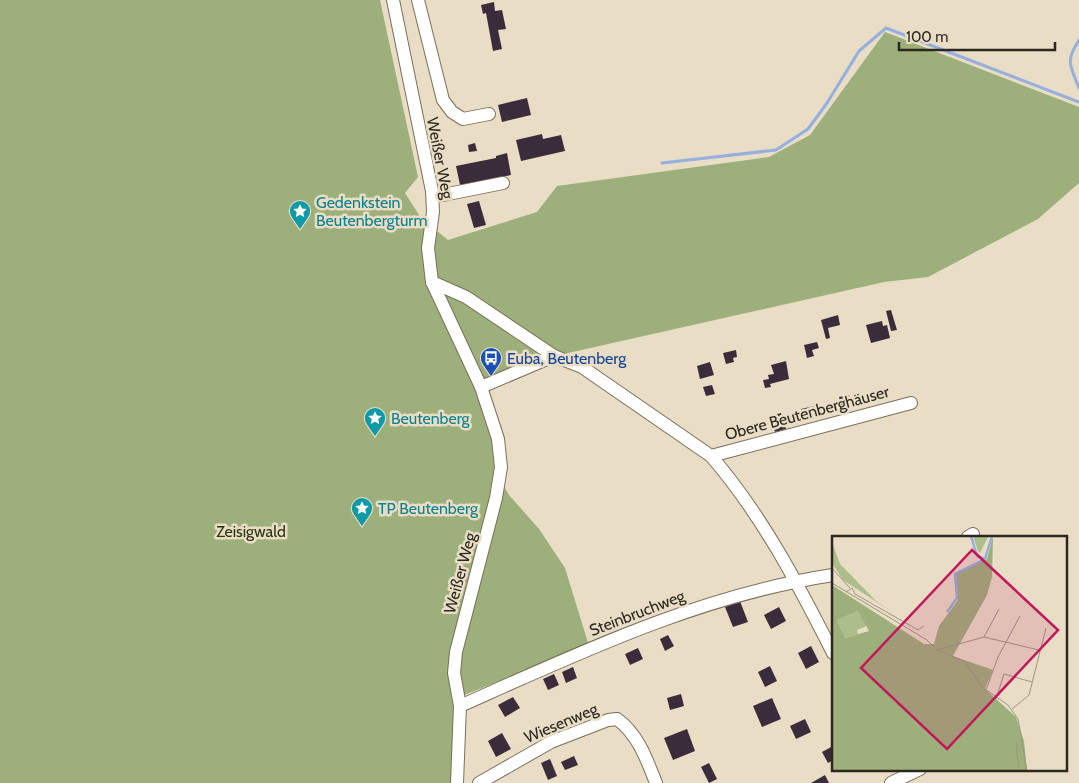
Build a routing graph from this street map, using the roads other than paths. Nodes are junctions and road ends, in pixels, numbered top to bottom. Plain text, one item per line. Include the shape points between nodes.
1 (393, 0) edge
2 (418, 0) edge
3 (490, 114) dead end
4 (503, 183) dead end
5 (432, 198) junction
6 (432, 282) junction
7 (554, 356) junction
8 (480, 387) junction
9 (911, 402) dead end
10 (712, 456) junction
11 (832, 575) edge
12 (796, 580) junction
13 (832, 651) edge
14 (460, 706) junction
15 (917, 770) edge
16 (893, 777) edge
17 (457, 783) edge
18 (479, 783) edge
19 (656, 783) edge

1 - 5 street, Weißer Weg
2 - 3 street via 443,100 452,112 463,119
4 - 5 street
5 - 6 street, Weißer Weg via 428,248
6 - 7 street, Obere Beutenberghäuser via 466,297
6 - 8 street, Weißer Weg
7 - 8 street
7 - 10 street, Obere Beutenberghäuser via 582,367
8 - 14 street, Weißer Weg via 498,439 502,467 456,652 454,673
9 - 10 street, Obere Beutenberghäuser
10 - 12 street, Obere Beutenberghäuser via 774,542
11 - 12 street, Steinbruchweg
12 - 13 street, Obere Beutenberghäuser
12 - 14 street, Steinbruchweg via 678,614 594,646
14 - 17 street, Weißer Weg
15 - 16 street
18 - 19 street, Wiesenweg via 550,742 617,719 642,750

